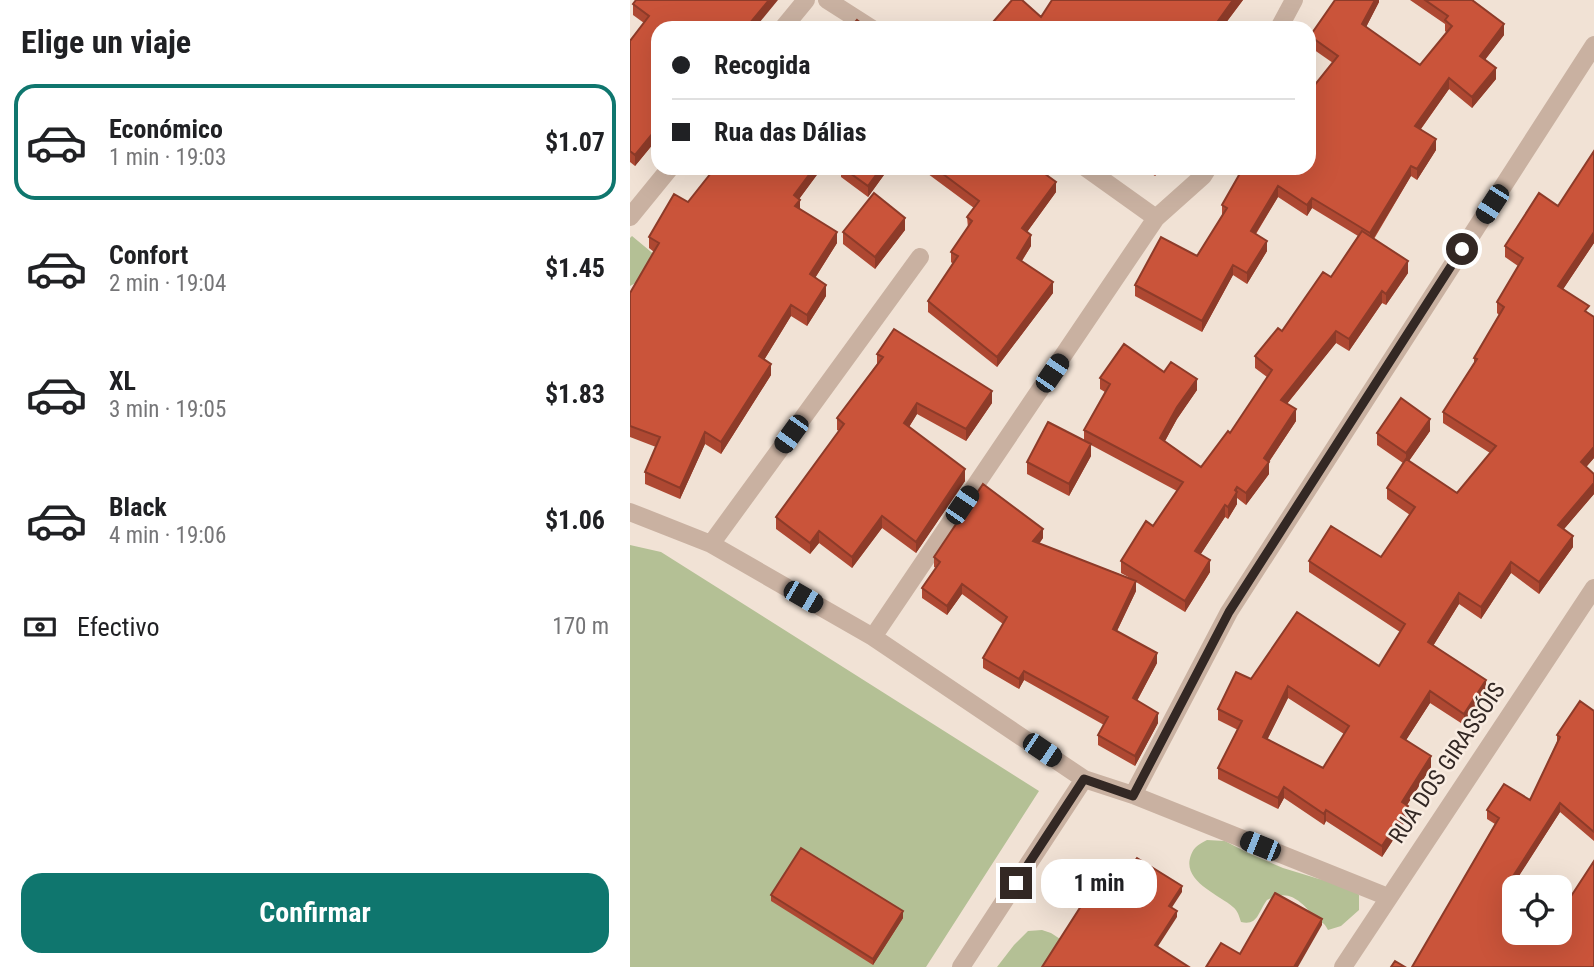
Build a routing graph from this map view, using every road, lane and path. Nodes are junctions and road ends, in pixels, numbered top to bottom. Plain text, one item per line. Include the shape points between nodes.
1 (806, 0) edge
2 (827, 0) edge
3 (1294, 0) edge
4 (789, 21) edge
5 (860, 21) edge
6 (1283, 21) edge
7 (1594, 46) edge
8 (664, 175) edge
9 (1096, 175) edge
10 (1204, 175) edge
11 (630, 217) edge
12 (1156, 219) junction
13 (920, 257) dead end
14 (630, 512) edge
15 (711, 544) junction
16 (1594, 588) edge
17 (873, 637) junction
18 (1084, 779) junction
19 (1133, 796) junction
20 (1388, 897) junction
21 (961, 967) edge
22 (1343, 967) edge

1 - 4 street
2 - 5 street
3 - 6 street
7 - 19 street via 1229,612
8 - 11 street
9 - 12 street
10 - 12 street
12 - 17 street
13 - 15 street
14 - 15 street
15 - 17 street
16 - 20 street, RUA DOS GIRASSÓIS
17 - 18 street
18 - 19 street
18 - 21 street
19 - 20 street
20 - 22 street, RUA DOS GIRASSÓIS

